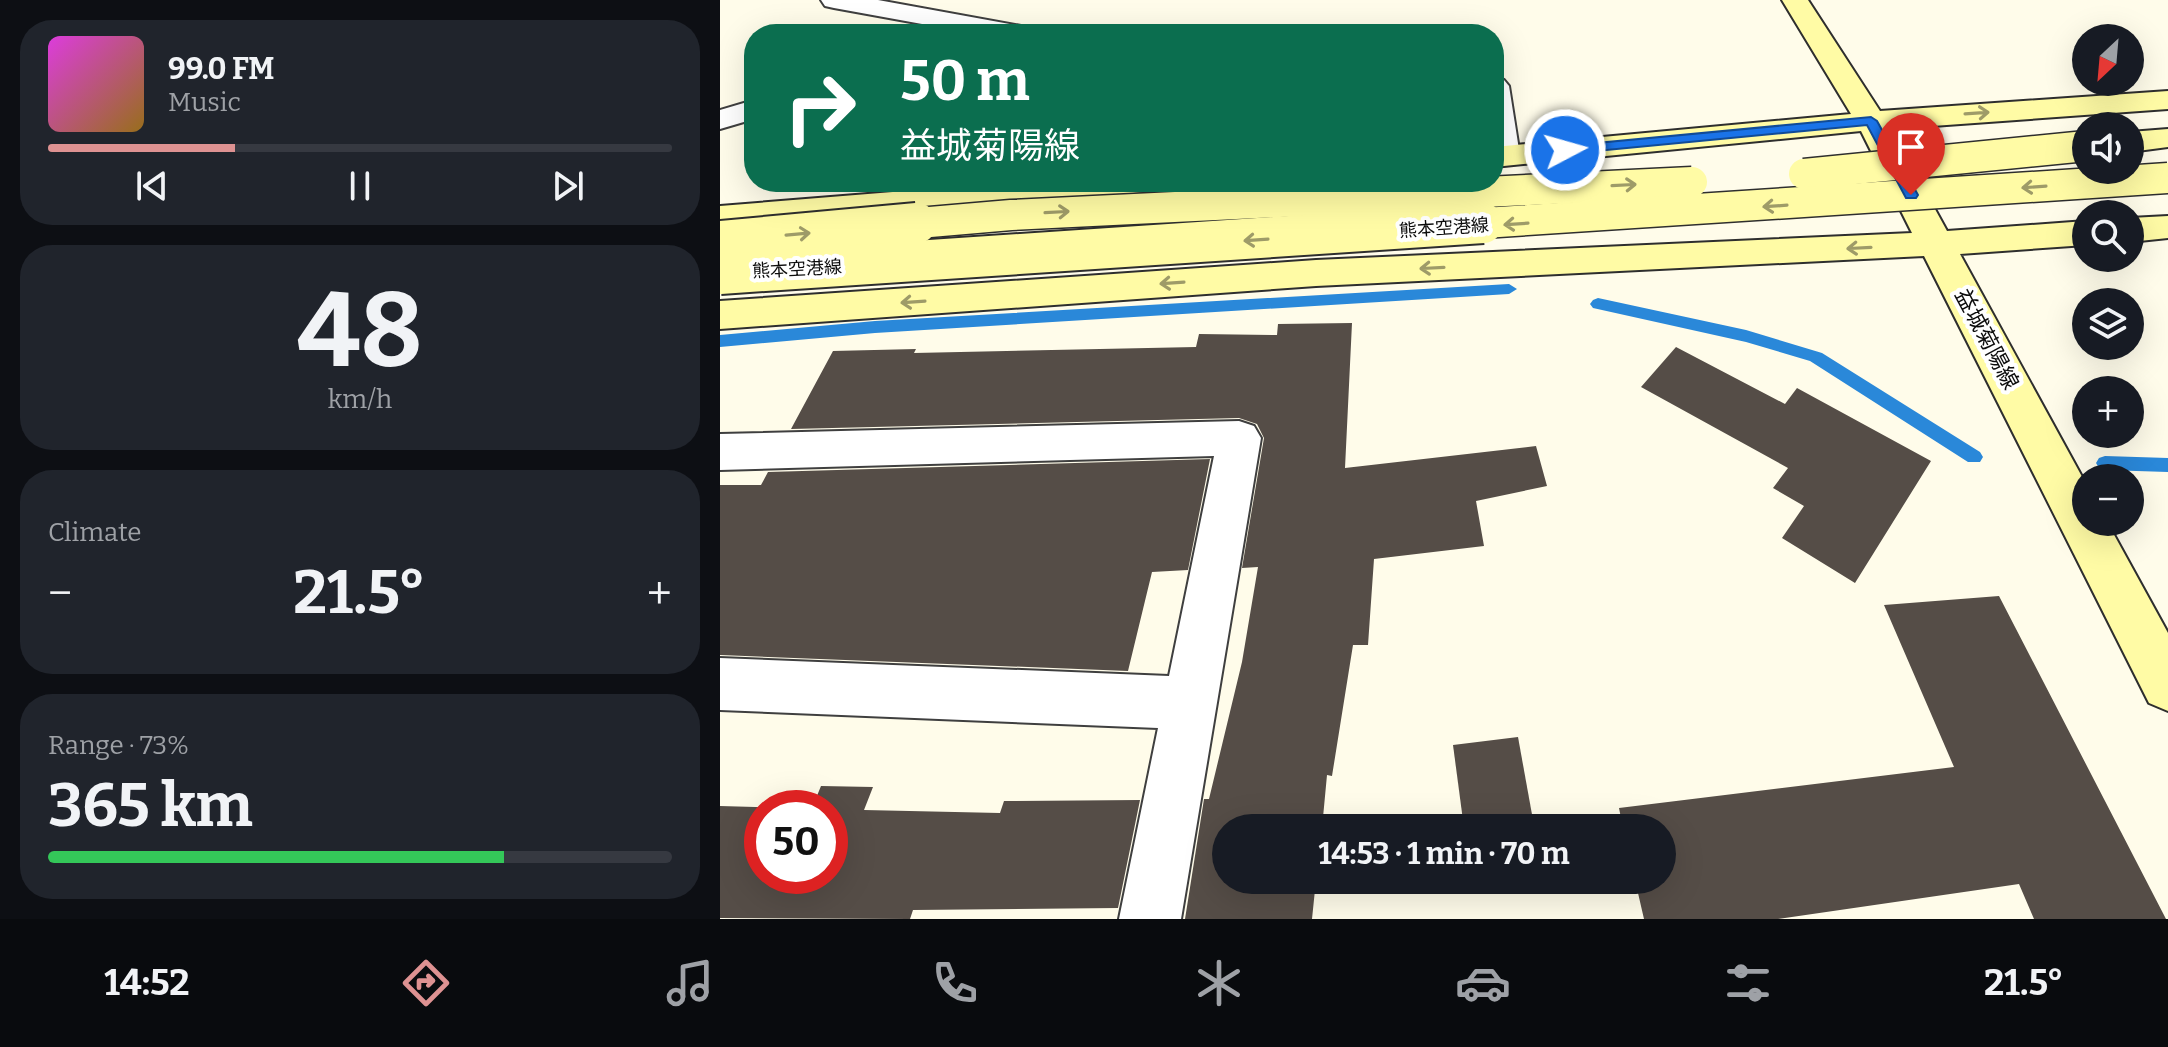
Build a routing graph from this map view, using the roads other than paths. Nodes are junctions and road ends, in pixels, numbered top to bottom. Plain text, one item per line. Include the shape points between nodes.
1 (834, 0) edge
2 (1795, 0) edge
3 (965, 24) edge
4 (2168, 100) edge
5 (744, 112) edge
6 (720, 120) edge
7 (1871, 121) junction
8 (2168, 138) edge
9 (2144, 141) edge
10 (2072, 147) edge
11 (1504, 157) edge
12 (2168, 178) edge
13 (1504, 191) edge
14 (1024, 192) edge
15 (1488, 192) edge
16 (720, 217) edge
17 (2168, 227) edge
18 (2144, 229) edge
19 (2072, 234) edge
20 (720, 241) edge
21 (1937, 244) junction
22 (720, 274) edge
23 (720, 315) edge
24 (720, 452) edge
25 (720, 684) edge
26 (2168, 685) edge
27 (1191, 703) junction
28 (1150, 919) edge

1 - 3 street
2 - 7 main road, 益城菊陽線
7 -> 4 main road
5 - 6 street
7 - 11 main road
7 - 21 main road, 益城菊陽線
8 - 9 main road
13 -> 10 main road, 熊本空港線, bridge via 1757,179
12 -> 22 main road, 熊本空港線, bridge
14 - 16 main road
20 -> 15 main road, 熊本空港線, bridge via 1011,215
17 - 18 main road
19 - 21 main road, 熊本空港線
21 -> 23 main road, 熊本空港線 via 1316,273
21 - 26 main road, 益城菊陽線
24 - 27 street via 1239,438
25 - 27 street
27 - 28 street

